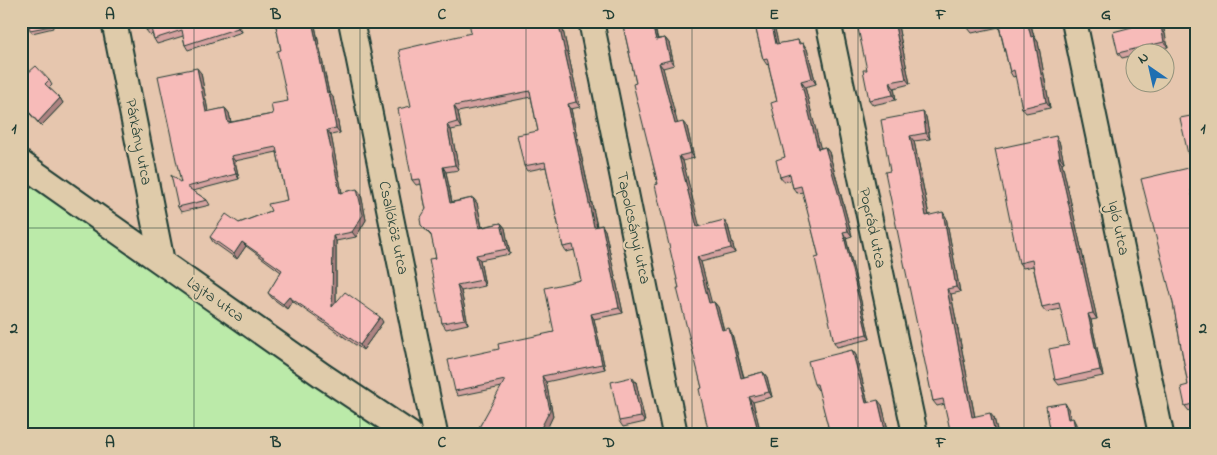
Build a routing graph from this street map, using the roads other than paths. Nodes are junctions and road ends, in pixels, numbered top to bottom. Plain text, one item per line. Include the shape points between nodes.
1 (114, 21) edge
2 (351, 21) edge
3 (591, 21) edge
4 (828, 21) edge
5 (1074, 21) edge
6 (21, 163) edge
7 (162, 262) junction
8 (410, 434) edge
9 (436, 434) edge
10 (676, 434) edge
11 (915, 434) edge
12 (1161, 434) edge

1 - 7 street, Párkány utca
2 - 9 street, Csallóköz utca
3 - 10 street, Tapolcsányi utca
4 - 11 street, Poprád utca
5 - 12 street, Igló utca
6 - 7 street, Lajta utca
7 - 8 street, Lajta utca

